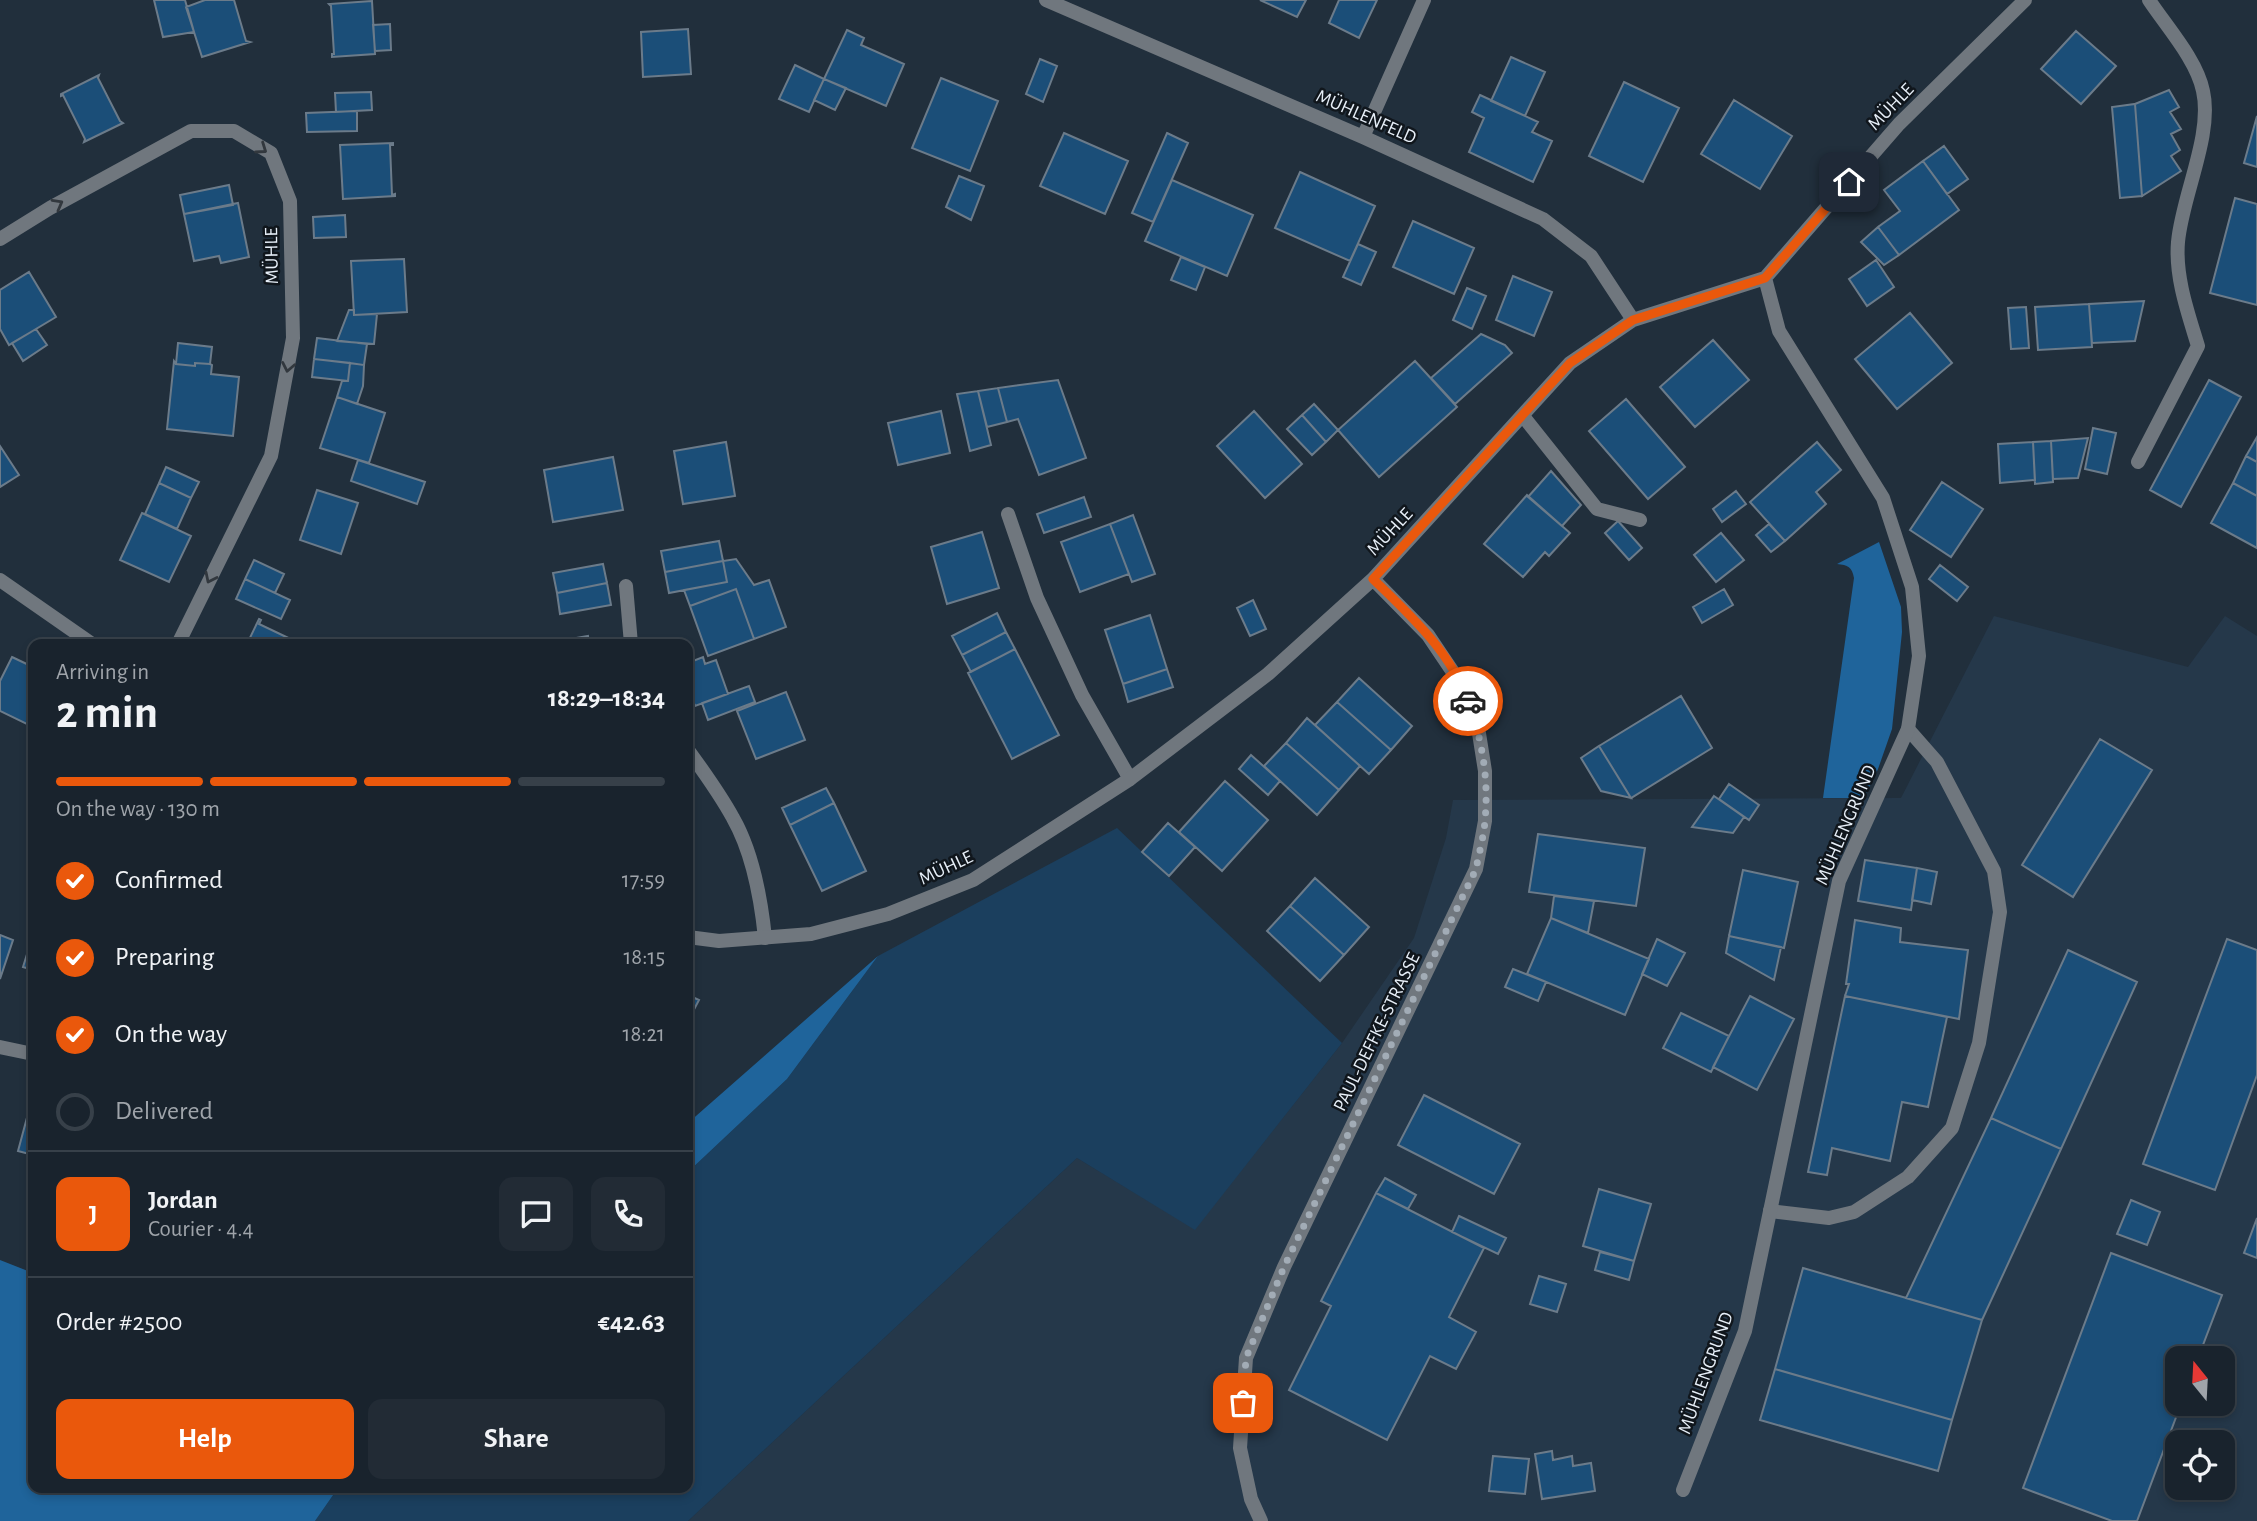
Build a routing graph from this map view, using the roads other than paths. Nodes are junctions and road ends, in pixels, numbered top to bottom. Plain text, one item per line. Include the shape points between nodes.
1 (1046, 0) edge
2 (1424, 0) edge
3 (2025, 0) edge
4 (2149, 0) edge
5 (1363, 136) junction
6 (0, 239) edge
7 (1765, 278) junction
8 (1633, 320) junction
9 (1522, 416) junction
10 (2138, 462) dead end
11 (1008, 514) dead end
12 (1640, 520) dead end
13 (1373, 579) junction
14 (0, 580) edge
15 (626, 586) dead end
16 (85, 639) edge
17 (180, 639) edge
18 (631, 639) edge
19 (1908, 729) junction
20 (693, 757) edge
21 (1130, 779) junction
22 (693, 938) edge
23 (765, 938) junction
24 (0, 1047) edge
25 (28, 1053) edge
26 (1770, 1211) junction
27 (1683, 1490) dead end
28 (1261, 1521) edge

1 - 5 street, MÜHLENFELD
2 - 5 street
3 - 7 street, MÜHLE via 1899,124
4 - 10 street via 2193,66 2203,89 2206,115 2178,243 2182,291 2198,346
5 - 8 street, MÜHLENFELD via 1543,219 1591,256
6 -> 17 street, MÜHLE via 191,131 234,131 271,153 290,201 293,338 286,377 271,456
7 - 8 street, MÜHLE
7 - 19 street, MÜHLENGRUND via 1779,331 1883,498 1912,587 1919,656
8 - 9 street, MÜHLE via 1570,363
9 - 12 street via 1597,509
9 - 13 street, MÜHLE
11 - 21 street via 1037,598 1082,695
13 - 21 street, MÜHLE via 1268,674
13 - 28 street, PAUL-DEFFKE-STRASSE via 1428,635 1463,687 1478,727 1485,771 1485,821 1476,869 1284,1267 1246,1358 1240,1448 1251,1499
14 - 16 street
15 - 18 street
19 - 26 street, MÜHLENGRUND via 1839,881
19 - 26 street via 1937,762 1994,871 2000,912 1979,1043 1952,1128 1908,1177 1842,1215 1829,1218
20 - 23 street via 735,820 762,907
21 - 23 street, MÜHLE via 973,880 871,920 811,934
22 - 23 street, MÜHLE
24 - 25 street
26 - 27 street, MÜHLENGRUND via 1745,1331

